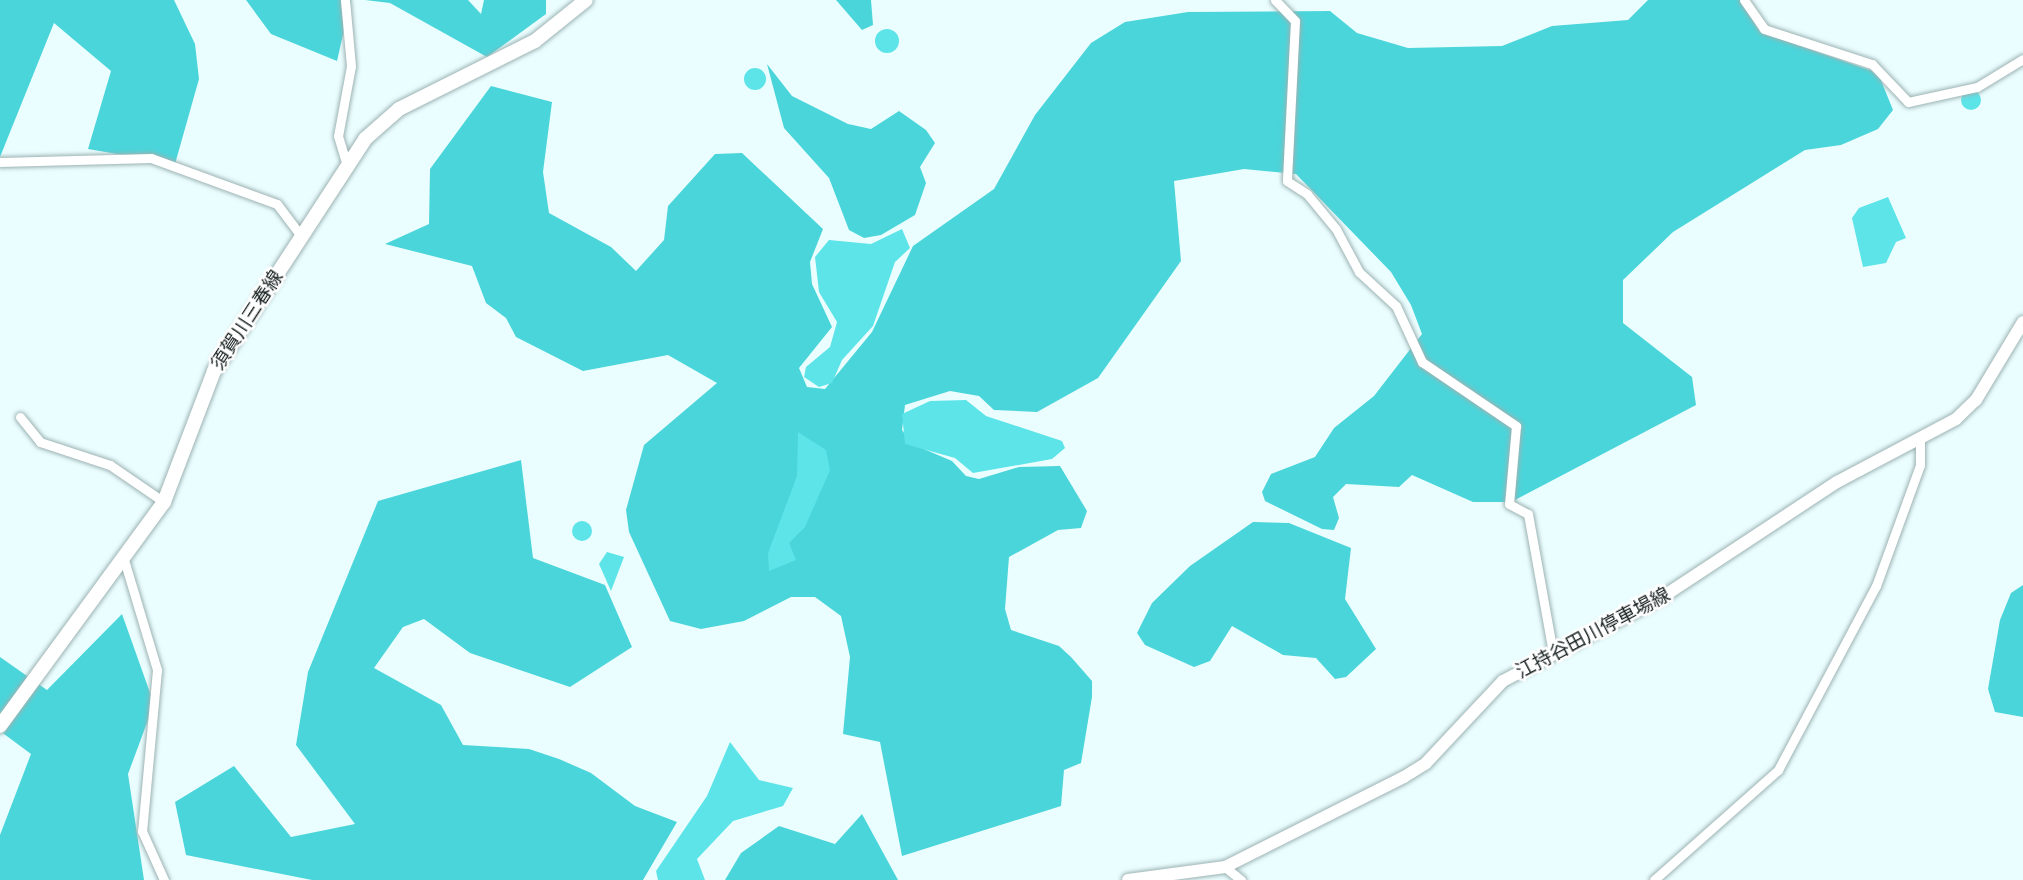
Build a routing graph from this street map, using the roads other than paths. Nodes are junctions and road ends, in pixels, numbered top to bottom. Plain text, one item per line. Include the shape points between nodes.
1 (345, 0) edge
2 (586, 0) edge
3 (1275, 0) edge
4 (1744, 0) edge
5 (2023, 59) edge
6 (0, 162) edge
7 (347, 166) junction
8 (301, 236) junction
9 (2023, 322) edge
10 (20, 417) dead end
11 (1920, 438) junction
12 (164, 502) junction
13 (125, 562) junction
14 (1553, 653) junction
15 (0, 726) edge
16 (1225, 867) junction
17 (164, 880) edge
18 (1128, 880) edge
19 (1241, 880) edge
20 (1654, 880) edge

1 - 7 street via 351,66 338,135
2 - 7 main road, 須賀川三春線 via 535,41 399,109 365,139
3 - 14 street via 1295,21 1287,181 1307,194 1336,229 1359,272 1396,306 1422,362 1516,426 1510,504 1528,514
4 - 5 street via 1764,29 1867,62 1908,102 1978,87
6 - 8 street via 151,158 277,205
7 - 8 main road, 須賀川三春線
8 - 12 main road, 須賀川三春線 via 208,382
9 - 11 main road, 江持谷田川停車場線 via 1976,400
10 - 12 street via 40,442 110,465
11 - 14 main road, 江持谷田川停車場線 via 1837,482 1661,598
11 - 20 street via 1920,465 1876,586 1778,770
12 - 13 main road, 須賀川三春線
13 - 15 main road, 須賀川三春線
13 - 17 street via 157,670 142,831
14 - 16 main road, 江持谷田川停車場線 via 1492,690 1415,770
16 - 18 main road, 江持谷田川停車場線
16 - 19 street

